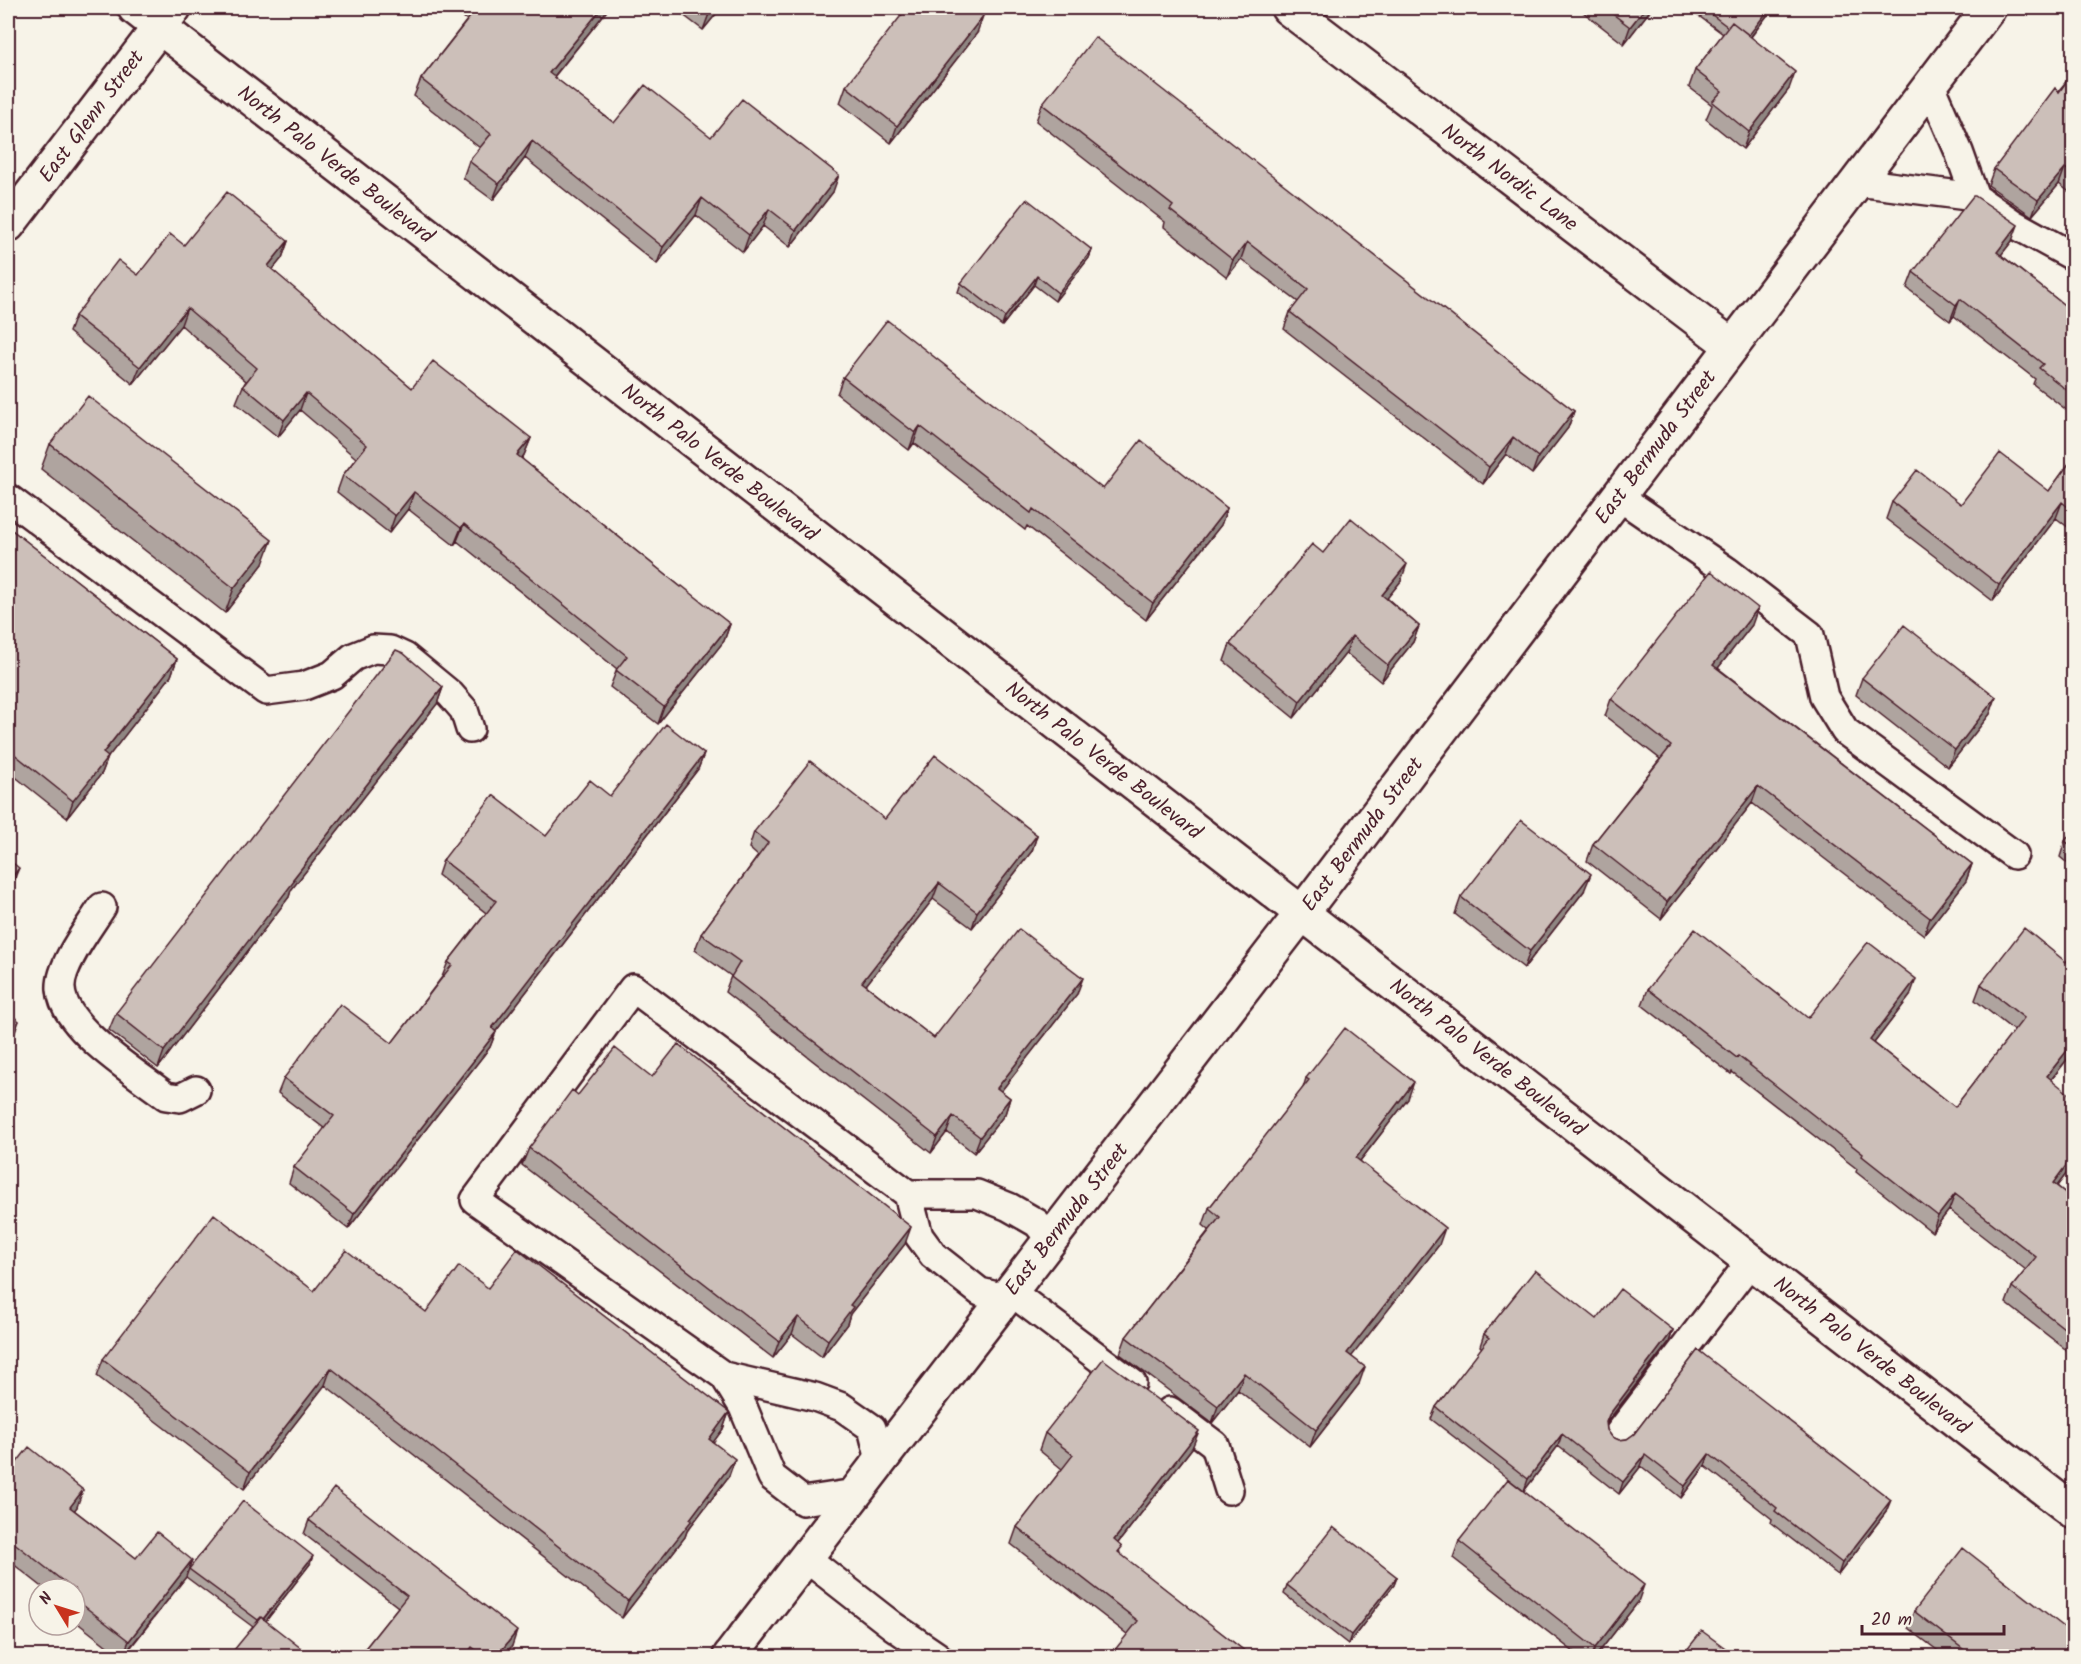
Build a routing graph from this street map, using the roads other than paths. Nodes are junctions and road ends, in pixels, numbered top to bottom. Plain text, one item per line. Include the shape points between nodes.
1 (1288, 8) edge
2 (1989, 8) edge
3 (156, 14) edge
4 (1930, 85) junction
5 (1857, 182) junction
6 (1976, 197) junction
7 (8, 225) edge
8 (2073, 257) edge
9 (1731, 346) junction
10 (1618, 496) junction
11 (8, 498) edge
12 (470, 729) dead end
13 (2014, 855) dead end
14 (102, 906) dead end
15 (1302, 913) junction
16 (196, 1090) dead end
17 (908, 1194) junction
18 (1050, 1239) junction
19 (1751, 1261) junction
20 (1007, 1295) junction
21 (724, 1376) junction
22 (1617, 1436) edge
23 (880, 1460) junction
24 (1229, 1490) dead end
25 (855, 1493) junction
26 (2073, 1512) edge
27 (806, 1558) junction
28 (730, 1656) edge
29 (937, 1656) edge

1 - 9 street, North Nordic Lane
2 - 4 street, East Bermuda Street
3 - 7 street, East Glenn Street
3 - 15 street, North Palo Verde Boulevard
4 - 5 street, East Bermuda Street
4 - 6 lane
5 - 6 lane
5 - 9 street, East Bermuda Street
6 - 8 lane
9 - 10 street, East Bermuda Street
10 - 13 lane via 1810,635 1824,698 1845,731
10 - 15 street, East Bermuda Street
11 - 12 lane via 266,691 304,686 332,675 353,657 373,649 390,650 405,657 450,694 464,710
14 - 16 lane via 67,962 60,988 70,1015 89,1036 166,1096 180,1098
15 - 18 street, East Bermuda Street
15 - 19 street, North Palo Verde Boulevard
17 - 18 lane via 977,1194 1037,1222
17 - 20 lane via 919,1236 933,1255 980,1292
17 - 21 lane via 633,988 475,1200
18 - 20 street, East Bermuda Street
19 - 22 lane
19 - 26 street, North Palo Verde Boulevard
20 - 23 street, East Bermuda Street
20 - 24 lane via 1215,1445
21 - 23 lane via 806,1394 842,1407 872,1428
21 - 25 lane via 743,1407 772,1477 803,1501
23 - 25 street, East Bermuda Street
25 - 27 street, East Bermuda Street
27 - 28 street, East Bermuda Street
27 - 29 lane

